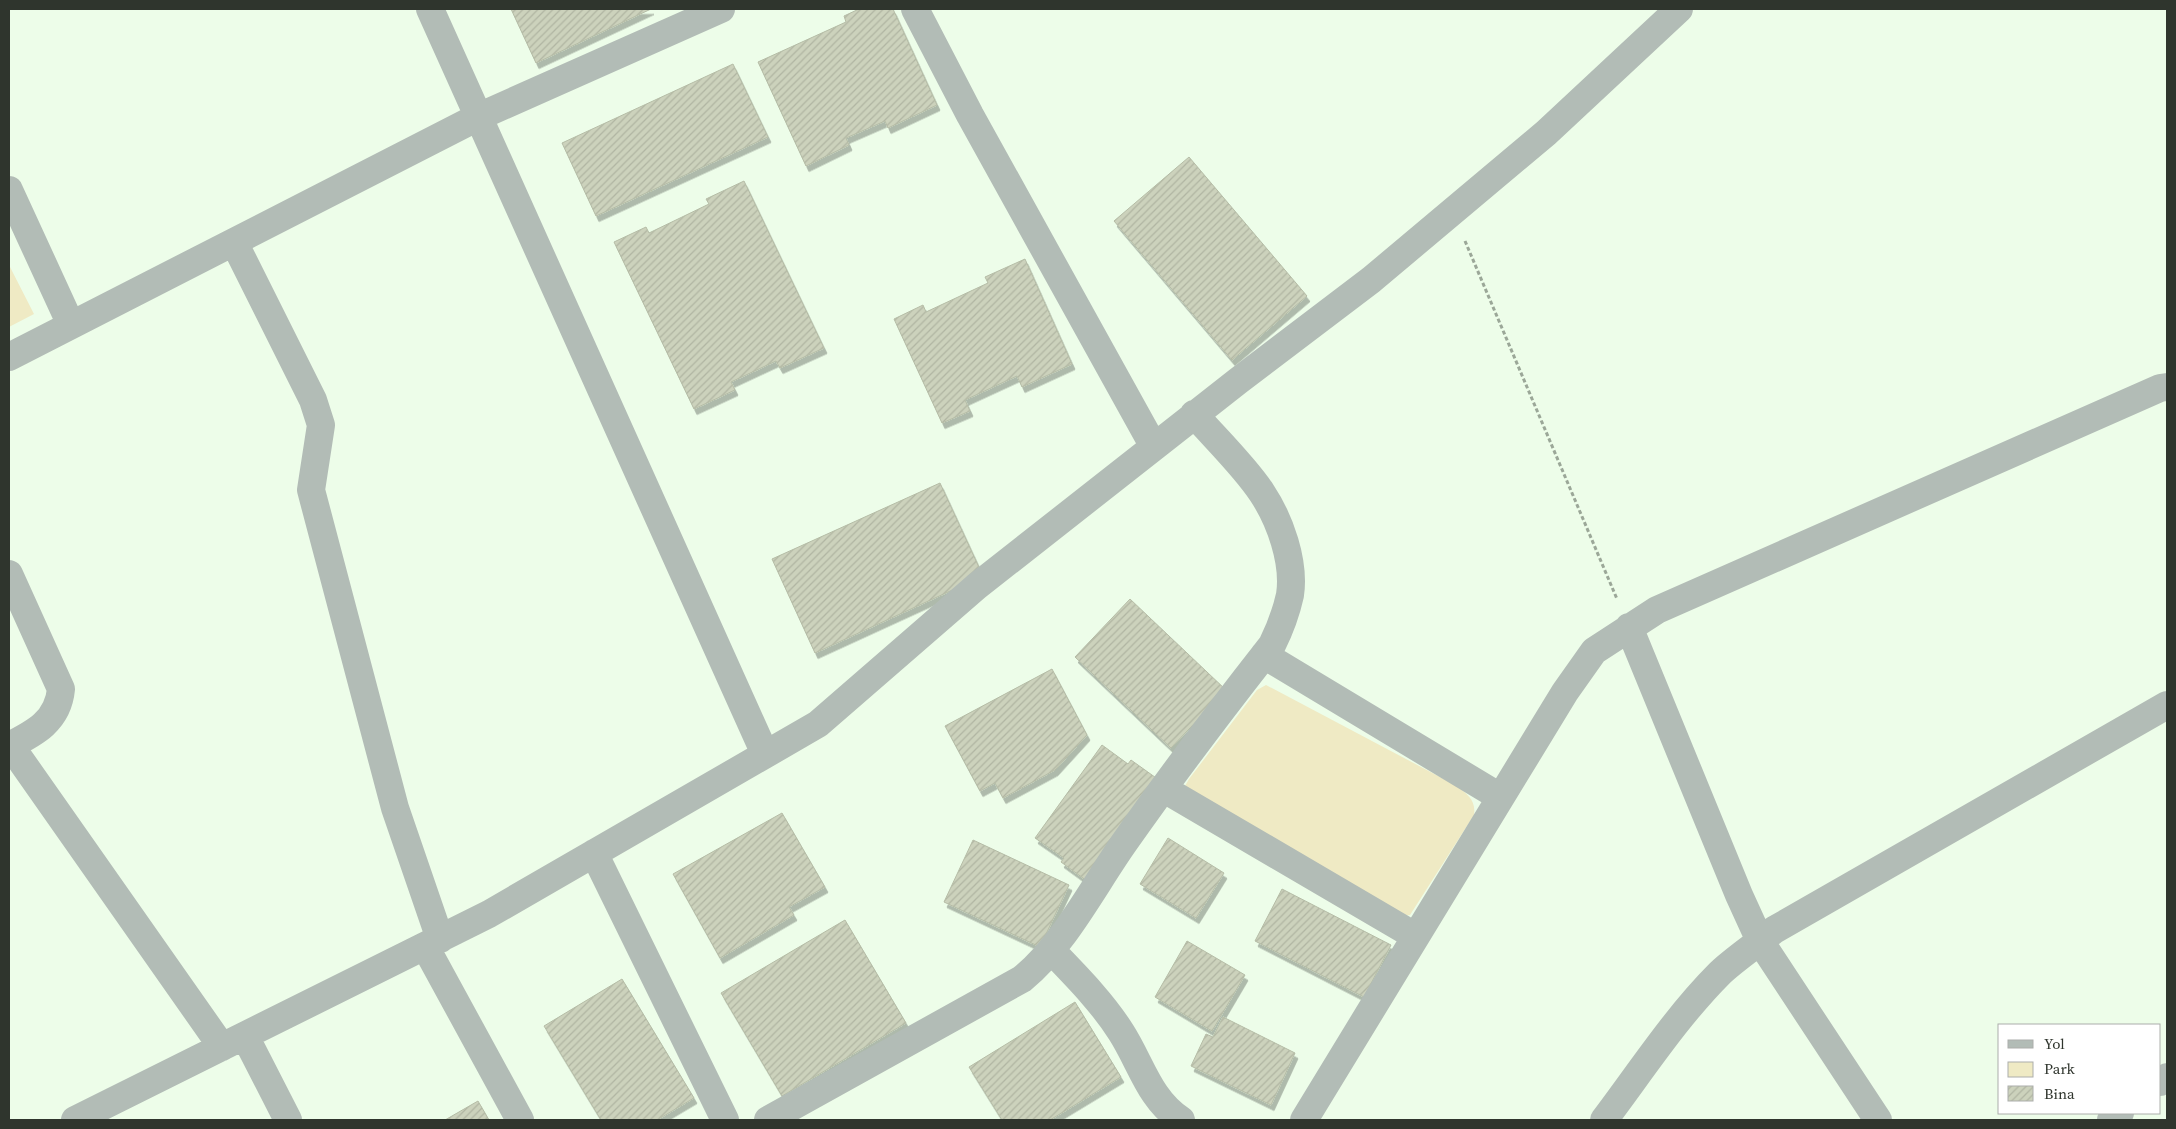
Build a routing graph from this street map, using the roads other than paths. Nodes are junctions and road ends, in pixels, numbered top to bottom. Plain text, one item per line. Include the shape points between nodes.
1 (430, 9) edge
2 (721, 9) edge
3 (915, 9) edge
4 (1679, 9) edge
5 (478, 117) junction
6 (9, 190) edge
7 (234, 242) junction
8 (72, 325) junction
9 (9, 358) edge
10 (2167, 387) edge
11 (1194, 414) junction
12 (1154, 447) junction
13 (9, 574) edge
14 (1629, 627) junction
15 (1264, 655) junction
16 (2167, 705) edge
17 (10, 746) edge
18 (765, 754) junction
19 (1164, 790) junction
20 (1500, 797) junction
21 (594, 854) junction
22 (1415, 936) junction
23 (1760, 941) junction
24 (433, 943) junction
25 (1051, 950) junction
26 (233, 1042) junction
27 (75, 1120) edge
28 (288, 1120) edge
29 (520, 1120) edge
30 (725, 1120) edge
31 (768, 1120) edge
32 (1181, 1120) edge
33 (1304, 1120) edge
34 (1604, 1120) edge
35 (1878, 1120) edge

1 - 5 street
2 - 5 street
3 - 12 street
4 - 11 street via 1546,133 1371,280
5 - 7 street
5 - 18 street
6 - 8 street
7 - 8 street
7 - 24 street via 313,400 322,425 311,490
8 - 9 street
10 - 14 street via 1716,583 1657,610
11 - 12 street
11 - 15 street via 1262,492 1278,524 1289,563 1290,593 1283,622
12 - 18 street via 976,586 818,724
13 - 17 street via 61,690 60,704 50,719
14 - 20 street via 1604,642 1584,663
14 - 23 street via 1738,895
15 - 19 street
15 - 20 street
16 - 23 street
17 - 26 street
18 - 21 street
19 - 22 street
19 - 25 street
20 - 22 street
21 - 24 street
21 - 30 street
22 - 33 street
23 - 34 street via 1704,990
23 - 35 street
24 - 26 street
24 - 29 street
25 - 31 street via 1022,980
25 - 32 street via 1101,1004 1121,1032 1152,1091 1163,1106
26 - 27 street
26 - 28 street

